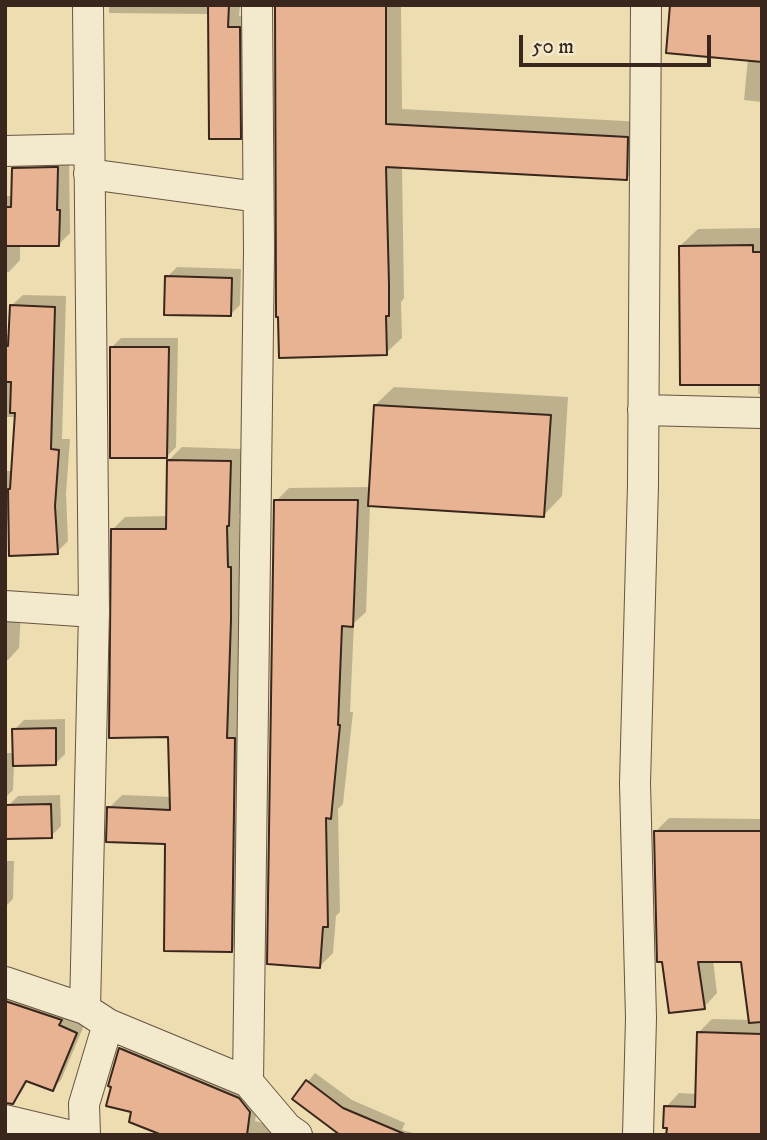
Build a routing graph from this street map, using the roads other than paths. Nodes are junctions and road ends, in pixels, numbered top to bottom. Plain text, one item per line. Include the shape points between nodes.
1 (88, 5) edge
2 (257, 5) edge
3 (646, 5) edge
4 (5, 151) edge
5 (89, 161) junction
6 (258, 197) junction
7 (643, 410) junction
8 (762, 413) edge
9 (5, 606) edge
10 (94, 612) junction
11 (5, 982) edge
12 (96, 1017) junction
13 (248, 1082) junction
14 (5, 1120) edge
15 (68, 1135) edge
16 (85, 1135) edge
17 (297, 1135) edge
18 (638, 1135) edge

1 - 5 street
2 - 6 street
3 - 7 street
4 - 5 street
5 - 6 street
5 - 10 street
6 - 13 street
7 - 8 street
7 - 18 street via 635,783 641,1018
9 - 10 street
10 - 12 street
11 - 12 street
12 - 13 street
12 - 16 street via 84,1104
13 - 17 street
14 - 15 street

